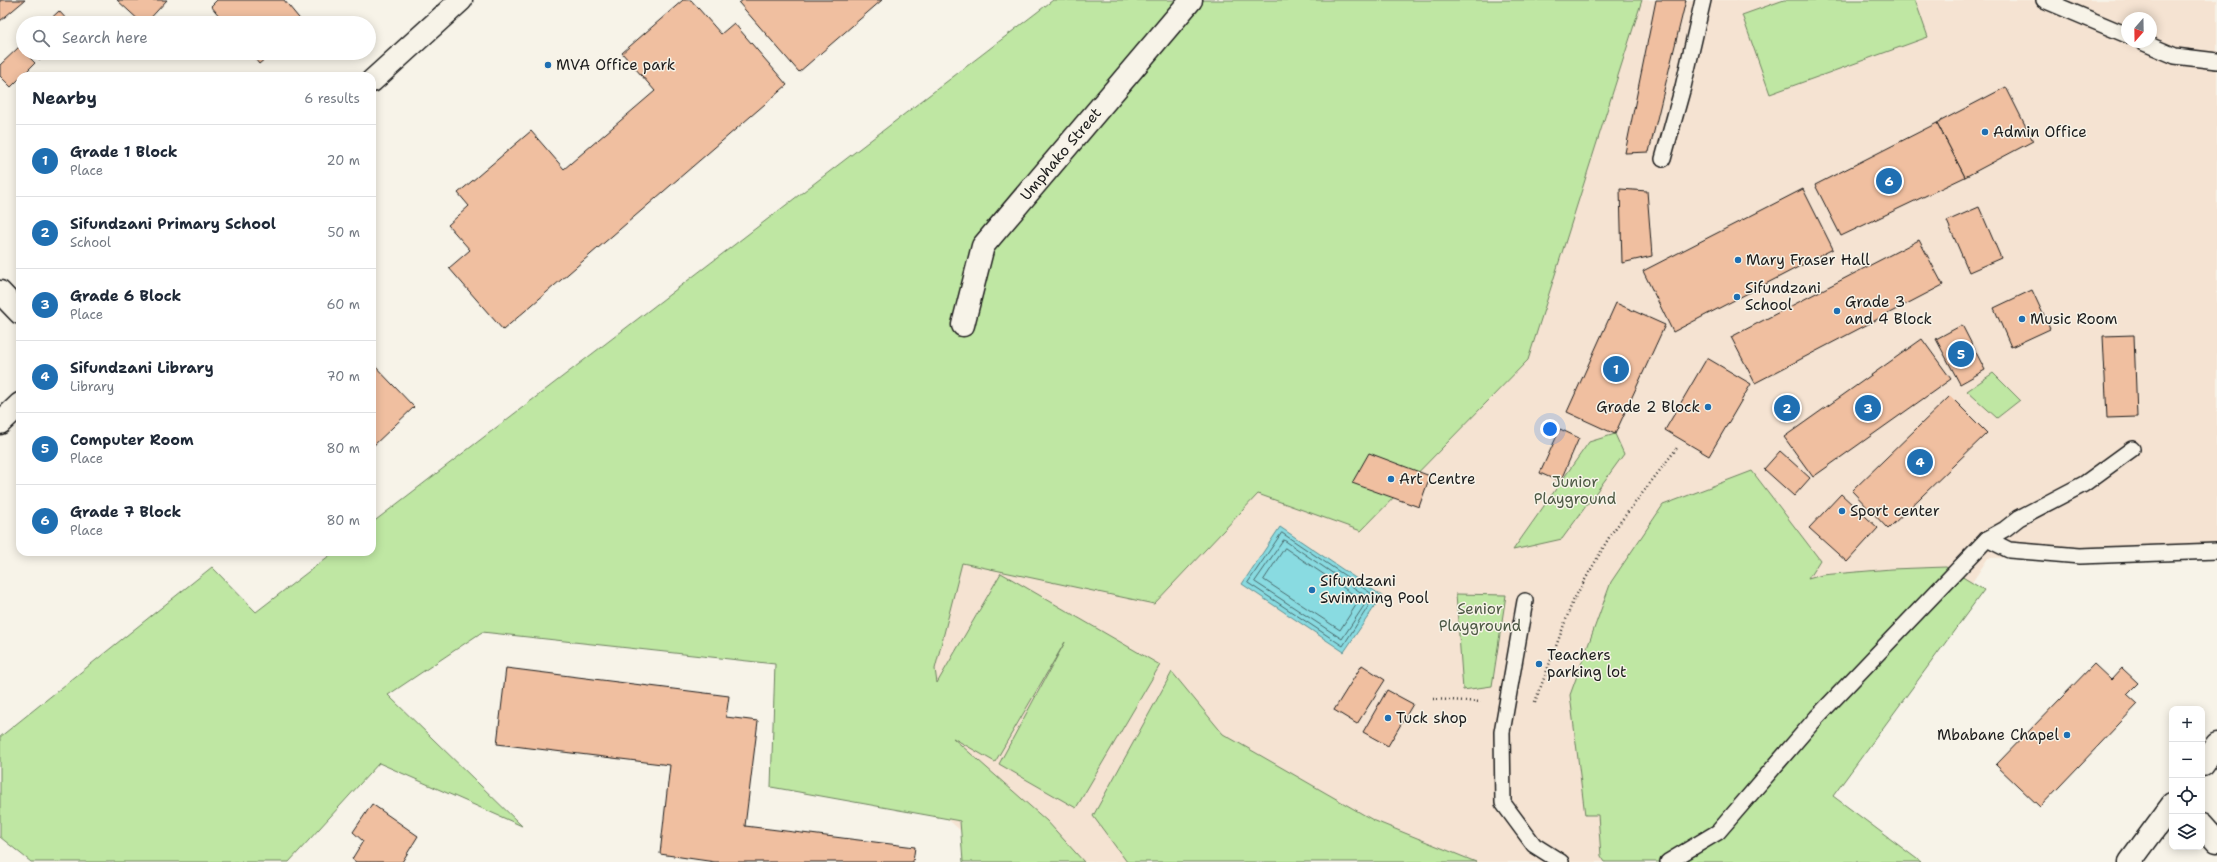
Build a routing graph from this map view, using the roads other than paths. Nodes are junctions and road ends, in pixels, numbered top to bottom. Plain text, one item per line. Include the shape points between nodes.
1 (461, 0) edge
2 (1191, 0) edge
3 (1703, 0) edge
4 (2044, 0) edge
5 (2121, 32) edge
6 (2156, 48) edge
7 (2217, 62) edge
8 (376, 77) edge
9 (1663, 159) dead end
10 (0, 292) edge
11 (16, 309) edge
12 (963, 326) dead end
13 (16, 408) edge
14 (0, 423) edge
15 (2132, 449) dead end
16 (1987, 539) junction
17 (2217, 551) edge
18 (1525, 601) dead end
19 (2217, 744) edge
20 (2205, 761) edge
21 (2169, 809) edge
22 (2205, 827) edge
23 (2217, 841) edge
24 (1561, 862) edge
25 (1668, 862) edge
26 (2130, 862) edge

1 - 8 street
2 - 12 street, Umphako Street via 983,246
3 - 9 lane
4 - 5 lane
6 - 7 lane via 2175,56
10 - 11 street
13 - 14 street
15 - 16 lane via 2084,484 2019,518
16 - 17 lane via 2009,550 2080,556
16 - 25 lane via 1817,717 1718,832
18 - 24 lane via 1502,732 1503,803 1534,845
19 - 20 street
21 - 26 street
22 - 23 street

